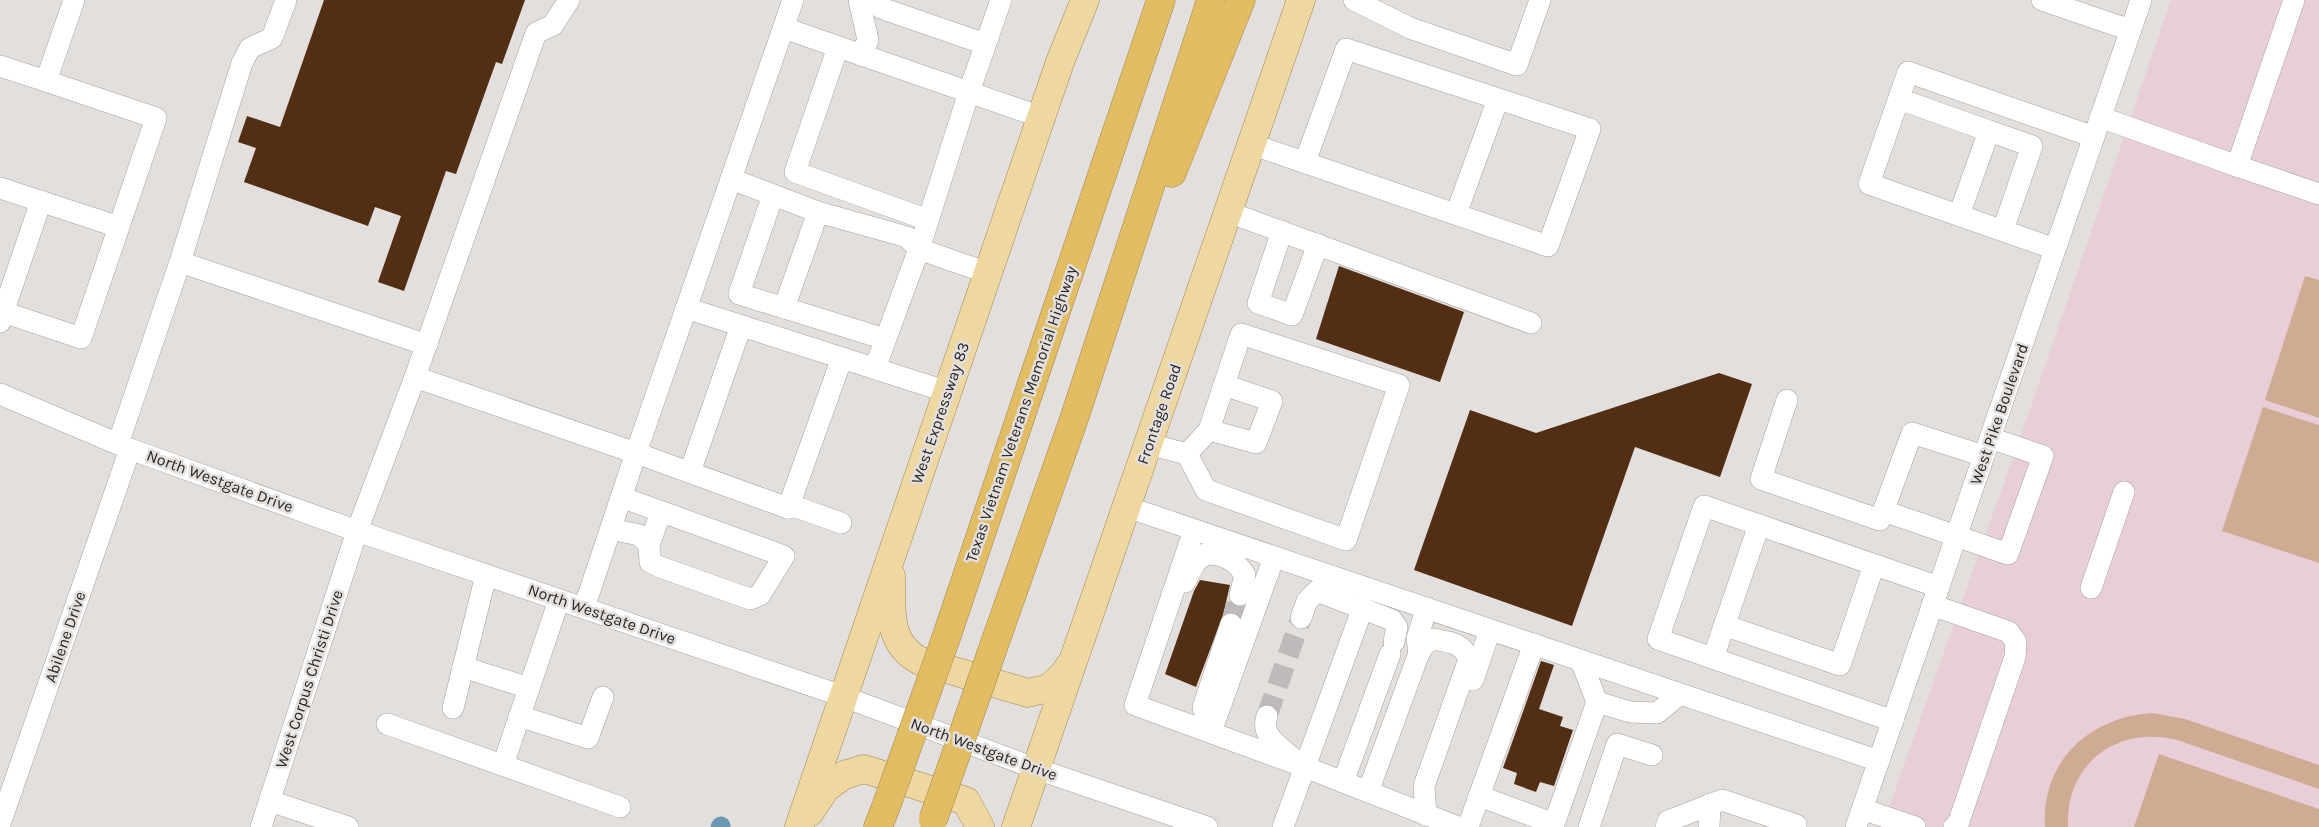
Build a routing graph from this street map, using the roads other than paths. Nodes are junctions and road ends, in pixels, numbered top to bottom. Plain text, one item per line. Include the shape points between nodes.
1 (74, 0) edge
2 (286, 0) edge
3 (569, 0) edge
4 (793, 0) edge
5 (859, 0) edge
6 (878, 0) edge
7 (1001, 0) edge
8 (1085, 0) edge
9 (1161, 0) edge
10 (1211, 0) edge
11 (1241, 0) edge
12 (1301, 0) edge
13 (1354, 0) edge
14 (1540, 0) edge
15 (2042, 0) edge
16 (2141, 0) edge
17 (2294, 0) edge
18 (784, 28) junction
19 (2130, 30) junction
20 (986, 44) junction
21 (838, 47) junction
22 (861, 55) junction
23 (0, 66) edge
24 (46, 81) junction
25 (969, 92) junction
26 (1498, 99) junction
27 (1899, 99) junction
28 (2024, 112) junction
29 (1041, 117) junction
30 (2097, 127) junction
31 (1989, 131) junction
32 (2014, 140) junction
33 (1252, 144) junction
34 (1304, 162) junction
35 (2237, 166) junction
36 (731, 179) junction
37 (0, 188) edge
38 (774, 194) junction
39 (2319, 194) edge
40 (41, 201) junction
41 (818, 212) junction
42 (1228, 212) junction
43 (1456, 214) junction
44 (1959, 215) junction
45 (928, 220) junction
46 (118, 227) junction
47 (2003, 230) junction
48 (1282, 231) junction
49 (1318, 244) junction
50 (2055, 248) junction
51 (919, 249) junction
52 (180, 262) junction
53 (988, 273) junction
54 (686, 308) junction
55 (784, 308) junction
56 (1, 315) edge
57 (1531, 323) dead end
58 (741, 326) junction
59 (885, 339) junction
60 (427, 345) junction
61 (842, 358) junction
62 (874, 368) junction
63 (415, 377) junction
64 (1224, 385) junction
65 (948, 392) junction
66 (0, 394) edge
67 (1787, 400) dead end
68 (1075, 416) junction
69 (1209, 430) junction
70 (1148, 444) junction
71 (124, 446) junction
72 (1987, 447) junction
73 (636, 453) junction
74 (1187, 454) junction
75 (690, 472) junction
76 (2124, 492) dead end
77 (621, 497) junction
78 (1126, 507) junction
79 (788, 508) junction
80 (1884, 511) junction
81 (661, 512) junction
82 (841, 523) dead end
83 (1759, 525) junction
84 (611, 529) junction
85 (1194, 530) junction
86 (357, 531) junction
87 (1957, 535) junction
88 (650, 545) junction
89 (1274, 557) junction
90 (891, 560) junction
91 (1874, 565) junction
92 (486, 575) junction
93 (2091, 588) dead end
94 (1240, 596) tunnel mouth
95 (1936, 596) junction
96 (559, 600) junction
97 (584, 608) junction
98 (1363, 608) junction
99 (1427, 608) junction
100 (1301, 618) tunnel mouth
101 (1162, 624) junction
102 (1231, 624) tunnel mouth
103 (1724, 625) junction
104 (1490, 630) junction
105 (1534, 644) junction
106 (1419, 654) junction
107 (1075, 657) junction
108 (1712, 658) junction
109 (1581, 661) junction
110 (463, 667) junction
111 (529, 688) junction
112 (1680, 694) junction
113 (842, 696) junction
114 (603, 697) dead end
115 (1596, 702) junction
116 (453, 708) dead end
117 (519, 716) junction
118 (1267, 716) tunnel mouth
119 (1893, 721) junction
120 (387, 724) dead end
121 (1211, 732) junction
122 (1652, 755) dead end
123 (1879, 761) junction
124 (503, 765) junction
125 (1305, 767) junction
126 (1037, 768) junction
127 (1343, 782) junction
128 (1368, 792) junction
129 (1479, 796) junction
130 (270, 801) junction
131 (620, 807) dead end
132 (882, 815) edge
133 (1426, 815) junction
134 (1859, 818) edge
135 (1684, 820) edge
136 (932, 823) edge
137 (0, 824) edge
138 (1798, 826) edge
139 (261, 827) edge
140 (348, 827) edge
141 (800, 827) edge
142 (980, 827) edge
143 (1016, 827) edge
144 (1207, 827) edge
145 (1283, 827) edge
146 (1458, 827) edge
147 (1468, 827) edge
148 (1545, 827) edge
149 (1553, 827) edge
150 (1590, 827) edge
151 (1709, 827) edge
152 (1915, 827) edge
153 (1954, 827) edge

1 - 24 street
2 - 52 street, Abilene Drive via 272,38 250,48 242,63
3 - 60 street, West Corpus Christi Drive via 553,25 536,33
4 - 18 street
5 - 22 street via 868,40
6 - 20 street via 882,8
7 - 20 street
8 - 29 main road, West Expressway 83
9 - 132 highway, Texas Vietnam Veterans Memorial Highway, bridge via 946,638
10 - 68 highway
11 - 68 highway
12 - 33 main road, Frontage Road
13 - 14 street via 1410,28 1517,65
15 - 19 street
16 - 19 street, West Pike Boulevard
17 - 35 street
18 - 21 street
18 - 36 street
19 - 30 street, West Pike Boulevard
20 - 25 street
21 - 22 street
21 - 45 street via 794,172
22 - 25 street
23 - 24 street
24 - 46 street via 156,118
25 - 29 street
25 - 45 street
26 - 34 street via 1346,49
26 - 43 street
26 - 43 street via 1590,129 1548,246
27 - 28 street via 1908,72
27 - 31 street
27 - 44 street via 1869,184
28 - 30 street
28 - 32 street
29 - 53 main road, West Expressway 83
30 - 35 street
30 - 50 street, West Pike Boulevard
31 - 32 street
31 - 44 street
32 - 47 street via 2032,146
33 - 34 street
33 - 42 main road, Frontage Road
34 - 43 street
35 - 39 street
36 - 38 street
36 - 54 street
37 - 40 street
38 - 41 street
38 - 55 street via 739,294
40 - 46 street
40 - 56 street
41 - 51 street via 907,237
41 - 55 street
42 - 48 street
42 - 70 main road, Frontage Road
44 - 47 street
45 - 51 street
46 - 56 street via 80,338
47 - 50 street
48 - 49 street
48 - 49 street via 1258,303 1292,315
49 - 57 street
50 - 72 street, West Pike Boulevard
51 - 53 street
51 - 59 street
52 - 60 street
52 - 71 street, Abilene Drive
53 - 65 main road, West Expressway 83
54 - 58 street
54 - 73 street
55 - 59 street
58 - 61 street
58 - 75 street
59 - 62 street
60 - 63 street, West Corpus Christi Drive
61 - 62 street
61 - 79 street
62 - 65 street
63 - 73 street
63 - 86 street, West Corpus Christi Drive
64 - 69 street
64 - 69 street via 1272,401 1256,443
64 - 74 street via 1241,334 1399,385 1346,540 1206,490
65 - 90 main road, West Expressway 83
66 - 71 street, North Westgate Drive
67 - 80 street via 1761,479 1880,520
68 - 136 highway, bridge
69 - 74 street
70 - 74 street
70 - 78 main road, Frontage Road
71 - 86 street, North Westgate Drive
71 - 137 street, Abilene Drive
72 - 80 street via 1912,433
72 - 87 street, West Pike Boulevard
72 - 87 street via 2042,456 2008,554
73 - 75 street
73 - 77 street
75 - 79 street
76 - 93 street
77 - 81 street
77 - 84 street
78 - 85 street
78 - 107 main road, Frontage Road
79 - 82 street via 799,508
80 - 87 street
81 - 88 street
81 - 88 street via 784,556 760,594 750,599 660,568 650,562
83 - 91 street
83 - 103 street
83 - 108 street via 1704,506 1658,639
84 - 88 street via 639,535
84 - 97 street
85 - 89 street
85 - 101 street
86 - 92 street, North Westgate Drive
86 - 130 street, West Corpus Christi Drive
87 - 95 street, West Pike Boulevard
89 - 99 street
89 - 121 street
90 - 107 main road via 893,628 907,654 920,661 1028,693 1048,688 1065,673
90 - 113 main road, West Expressway 83
91 - 95 street
91 - 103 street via 1840,665
92 - 96 street, North Westgate Drive
92 - 110 street
94 - 101 street via 1245,575 1237,563 1205,554 1195,563
95 - 119 street, West Pike Boulevard
95 - 153 street via 2009,632 2016,642 2012,666 1958,824
96 - 97 street, North Westgate Drive
96 - 111 street
97 - 113 street, North Westgate Drive
98 - 100 street via 1317,591 1307,601
98 - 125 street
98 - 127 street via 1392,620 1398,626
99 - 104 street
99 - 106 street via 1417,638
101 - 121 street via 1135,705
102 - 121 street via 1203,707
103 - 108 street
104 - 105 street
104 - 133 street
105 - 109 street
105 - 129 street
106 - 128 street
106 - 133 street via 1433,639 1459,644 1469,660 1424,786
107 - 126 main road, Frontage Road
108 - 119 street
109 - 112 street
109 - 115 street
110 - 111 street
110 - 116 street
111 - 117 street
112 - 115 street via 1658,713 1630,712
112 - 123 street
113 - 126 street, North Westgate Drive
113 - 141 main road, West Expressway 83
114 - 117 street via 588,738
115 - 149 street
117 - 124 street
118 - 125 street via 1264,724 1266,734
119 - 123 street, West Pike Boulevard
120 - 124 street
121 - 125 street
122 - 150 street via 1617,744
123 - 134 street, West Pike Boulevard
124 - 131 street
125 - 127 street
125 - 145 street
126 - 143 main road, Frontage Road
126 - 144 street, North Westgate Drive
127 - 128 street
128 - 133 street
129 - 147 street
129 - 148 street via 1544,820
130 - 139 street, West Corpus Christi Drive
130 - 140 street
133 - 146 street
134 - 152 street
135 - 138 street via 1722,800
135 - 151 street
141 - 142 main road via 826,788 844,775 864,769 966,801

